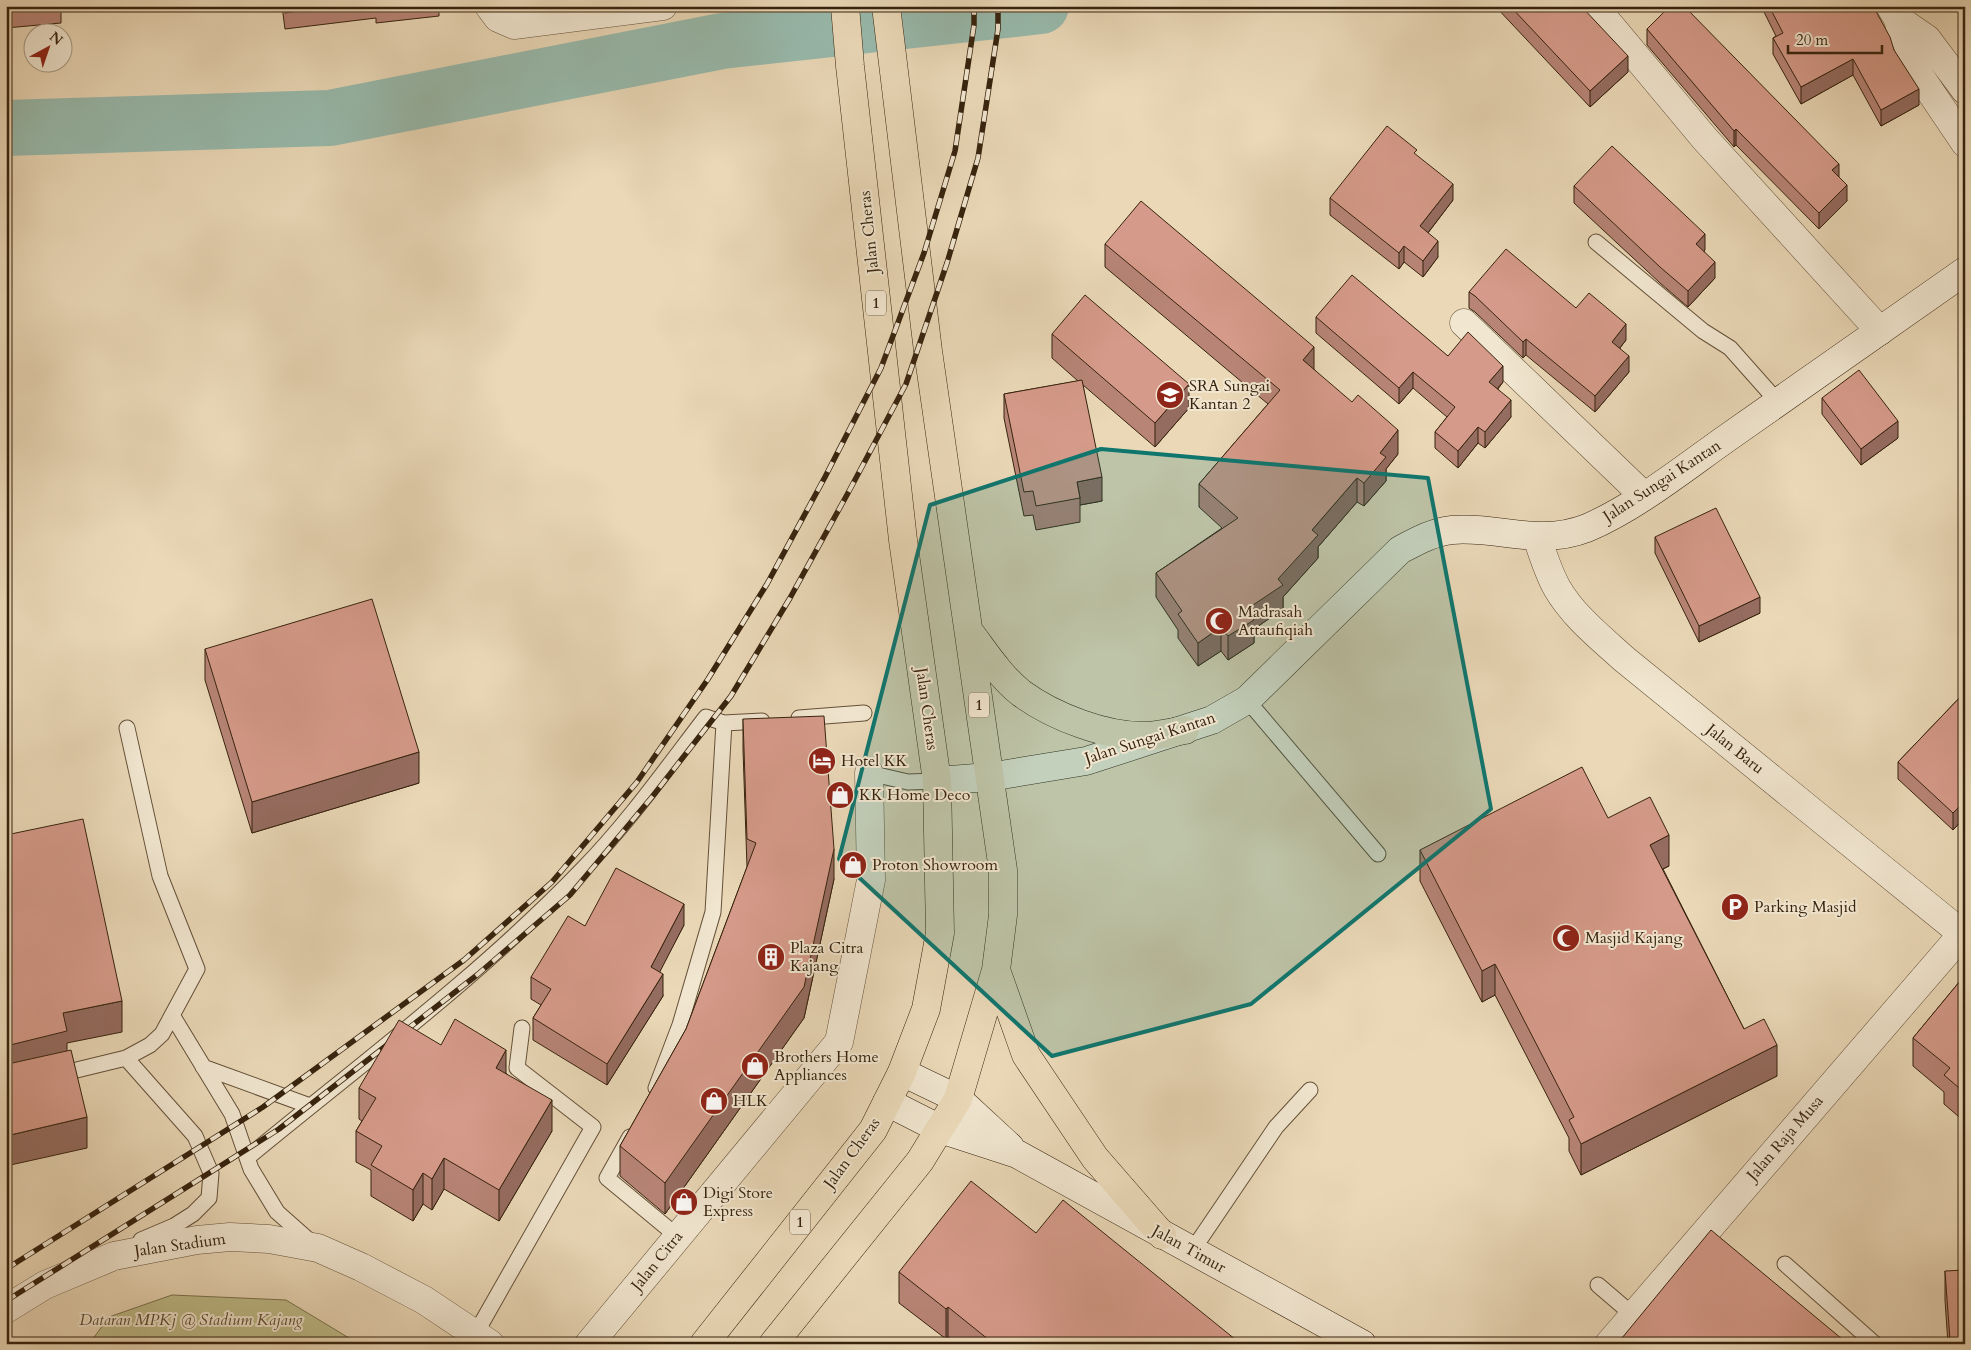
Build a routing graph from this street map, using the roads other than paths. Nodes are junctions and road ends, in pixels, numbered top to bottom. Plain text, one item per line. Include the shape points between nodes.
1 (489, 6) edge
2 (845, 6) edge
3 (886, 6) edge
4 (1594, 6) edge
5 (648, 7) edge
6 (1894, 13) edge
7 (1965, 90) edge
8 (1965, 143) edge
9 (1596, 242) dead end
10 (1965, 271) edge
11 (1464, 323) dead end
12 (1880, 331) junction
13 (1778, 402) junction
14 (1644, 496) junction
15 (1537, 537) junction
16 (970, 633) junction
17 (1247, 700) junction
18 (864, 713) dead end
19 (724, 723) junction
20 (127, 728) dead end
21 (1185, 730) junction
22 (869, 773) joint
23 (989, 777) junction
24 (937, 781) junction
25 (1378, 854) dead end
26 (1964, 933) edge
27 (996, 970) junction
28 (172, 1015) junction
29 (522, 1028) dead end
30 (126, 1058) junction
31 (203, 1067) junction
32 (902, 1072) junction
33 (43, 1078) edge
34 (1310, 1090) dead end
35 (958, 1099) junction
36 (649, 1102) edge
37 (887, 1102) junction
38 (310, 1106) junction
39 (635, 1127) edge
40 (940, 1129) junction
41 (1017, 1154) junction
42 (247, 1158) junction
43 (1162, 1235) junction
44 (677, 1236) junction
45 (318, 1248) junction
46 (1192, 1251) junction
47 (114, 1256) junction
48 (1785, 1264) dead end
49 (1598, 1285) dead end
50 (6, 1309) edge
51 (1634, 1315) junction
52 (483, 1338) edge
53 (704, 1342) edge
54 (589, 1344) edge
55 (773, 1344) edge
56 (1362, 1344) edge
57 (1609, 1344) edge
58 (1875, 1344) edge

1 - 5 street via 498,18 514,25
2 - 24 main road, Jalan Cheras / 1 via 902,540
3 - 16 main road, 1 via 928,351
4 - 12 street via 1705,139
6 - 7 street via 1927,40
6 - 8 street via 1907,57
9 - 13 lane via 1703,331 1730,348
10 - 12 street, Jalan Sungai Kantan
11 - 14 street
12 - 13 street, Jalan Sungai Kantan
13 - 14 street, Jalan Sungai Kantan
14 - 15 street, Jalan Sungai Kantan via 1586,528
15 - 17 street, Jalan Sungai Kantan via 1472,529 1450,530 1426,536 1400,550
15 - 26 street, Jalan Baru via 1557,589 1599,636
16 - 21 main road via 1020,692 1048,710 1081,724 1120,734 1148,736
16 - 23 main road, 1
17 - 21 street, Jalan Sungai Kantan via 1212,720
17 - 25 lane
18 - 19 lane
19 - 36 lane via 713,912 680,1025
19 - 38 lane via 706,718 619,831 582,871 495,956
20 - 28 lane via 160,876 197,969
21 - 23 street, Jalan Sungai Kantan via 1086,761
22 - 24 lane via 908,782
22 - 44 street, Jalan Citra via 871,880 839,1042
23 - 24 street, Jalan Sungai Kantan
23 - 27 main road, 1 via 1003,870 1003,915
24 - 32 main road, Jalan Cheras / 1 via 940,933 926,1009
26 - 51 street, Jalan Raja Musa
27 - 35 main road, 1
27 - 43 main road via 1026,1055 1095,1158
28 - 30 lane via 162,1034
28 - 31 lane
29 - 52 lane via 516,1068 593,1127
30 - 33 lane
30 - 47 lane via 195,1136 211,1173 209,1198 193,1214
31 - 38 lane
31 - 42 lane via 232,1114
32 - 35 street, Jalan Timur
32 - 37 main road, Jalan Cheras / 1
34 - 46 lane via 1276,1127
35 - 40 main road, 1
35 - 41 street, Jalan Timur
37 - 40 street, Jalan Timur
37 - 53 main road, Jalan Cheras / 1 via 873,1130
38 - 42 lane
39 - 44 lane via 607,1178
40 - 41 street, Jalan Timur
40 - 55 main road, 1 via 920,1161
41 - 43 street, Jalan Timur
42 - 45 lane via 277,1212
43 - 46 street, Jalan Timur
44 - 54 street, Jalan Citra
45 - 47 street, Jalan Stadium via 270,1239 230,1237
45 - 52 street, Jalan Stadium via 424,1300
46 - 56 street, Jalan Timur
47 - 50 street, Jalan Stadium via 45,1284
48 - 58 lane
49 - 51 lane
51 - 57 street, Jalan Raja Musa

